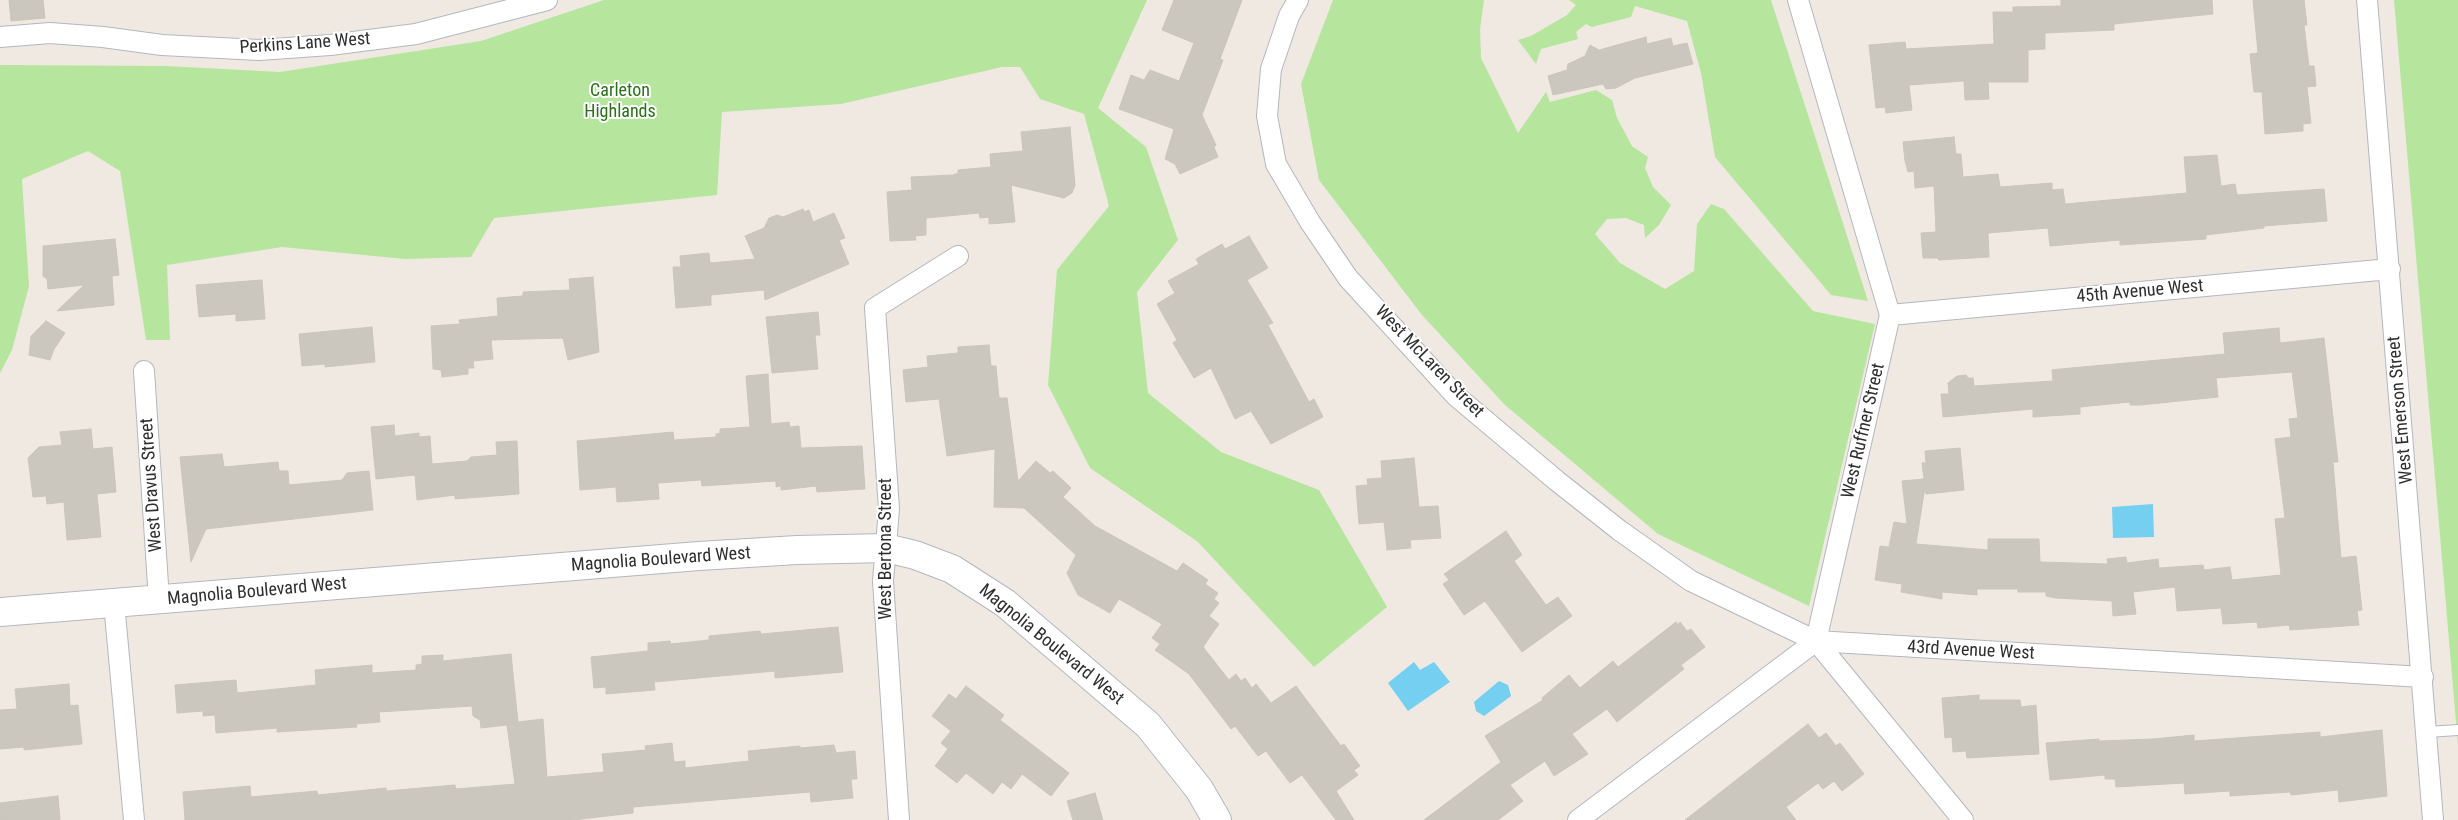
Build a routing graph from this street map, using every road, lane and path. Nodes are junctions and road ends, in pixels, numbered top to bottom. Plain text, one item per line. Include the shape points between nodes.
1 (547, 0) edge
2 (1298, 0) edge
3 (1798, 0) edge
4 (2367, 0) edge
5 (0, 37) edge
6 (958, 256) dead end
7 (2390, 269) junction
8 (1890, 315) junction
9 (144, 371) dead end
10 (886, 548) junction
11 (159, 600) junction
12 (114, 603) junction
13 (0, 612) edge
14 (1816, 641) junction
15 (2423, 677) junction
16 (2458, 730) edge
17 (2427, 732) junction
18 (134, 820) edge
19 (899, 820) edge
20 (1217, 820) edge
21 (1578, 820) edge
22 (1963, 820) edge
23 (2434, 820) edge

1 - 5 street, Perkins Lane West via 416,34 259,50 162,45 103,36 50,33
2 - 14 street, West McLaren Street via 1289,16 1271,69 1266,116 1276,164 1348,278 1456,396 1619,530 1690,581
3 - 8 street, West Ruffner Street
4 - 7 street, West Emerson Street
6 - 10 street, West Bertona Street via 875,308 889,509
7 - 8 street, 45th Avenue West
7 - 15 street, West Emerson Street
8 - 14 street, West Ruffner Street
9 - 11 street, West Dravus Street
10 - 11 street, Magnolia Boulevard West via 699,556
10 - 19 street, West Bertona Street via 883,581
10 - 20 street, Magnolia Boulevard West via 952,569 1005,603 1148,724 1199,789
11 - 12 street, Magnolia Boulevard West
12 - 13 street, Magnolia Boulevard West
12 - 18 street
14 - 15 street, 43rd Avenue West
14 - 21 street
14 - 22 street
15 - 17 street, West Emerson Street
16 - 17 lane
17 - 23 street, West Emerson Street

